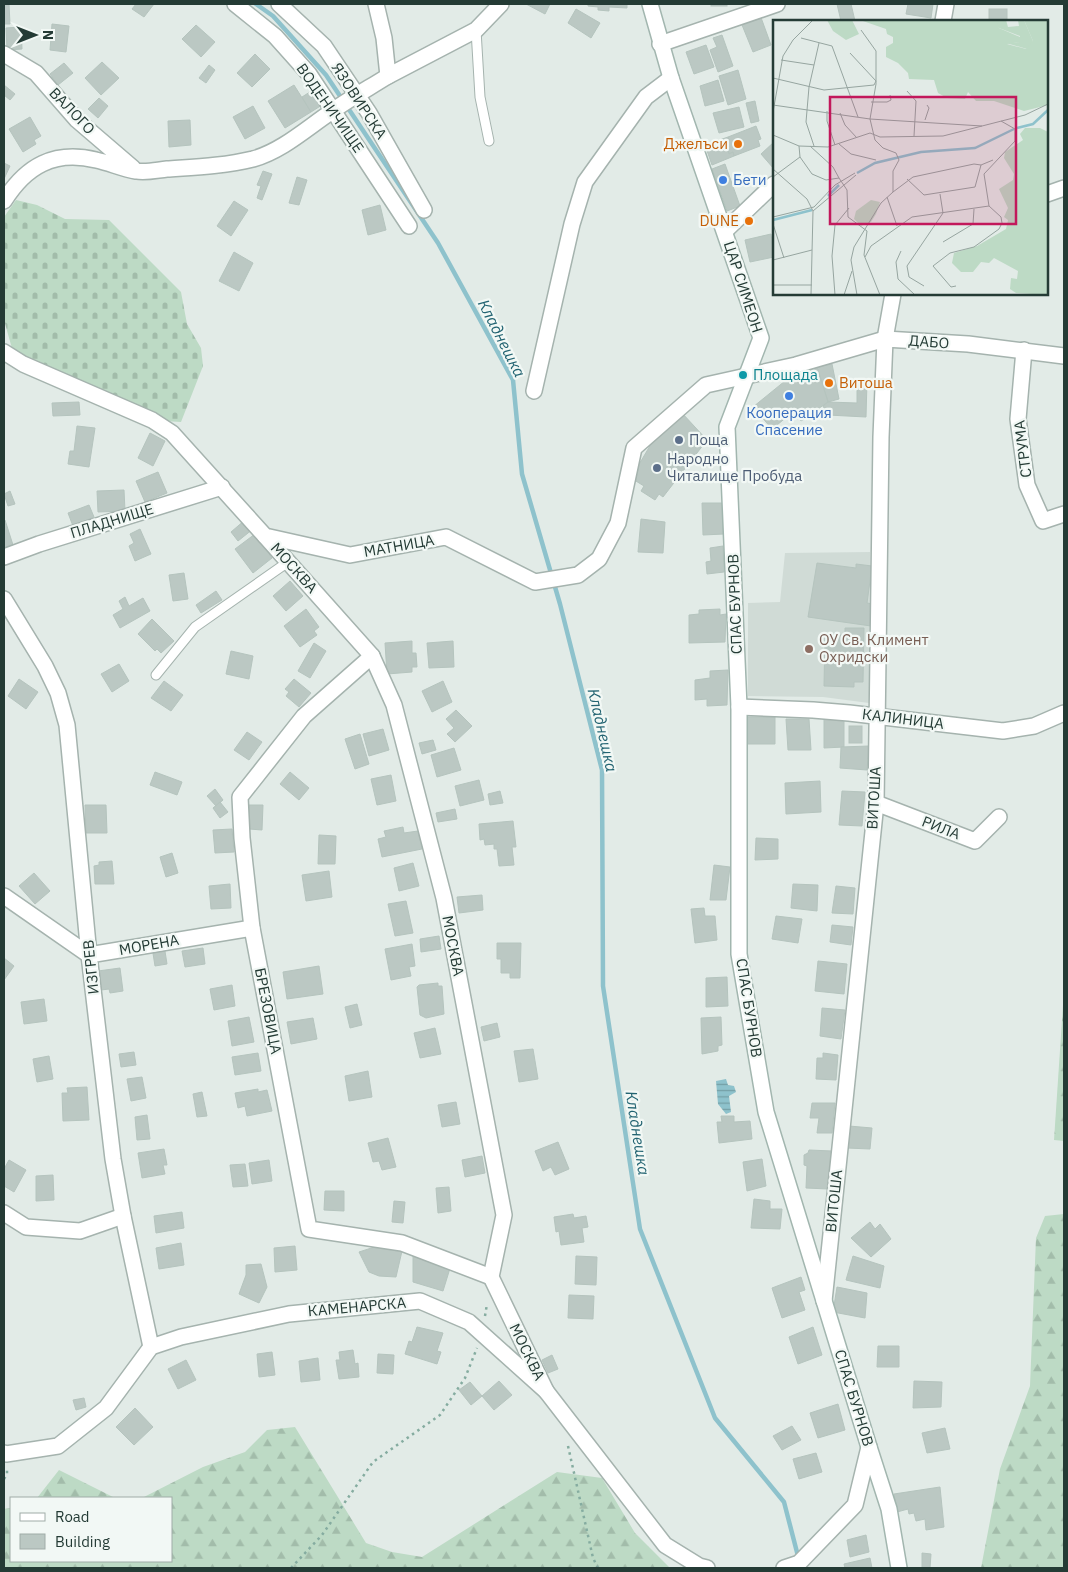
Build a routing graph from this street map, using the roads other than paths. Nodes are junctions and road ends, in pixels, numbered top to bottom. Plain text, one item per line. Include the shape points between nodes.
1 (235, 4) edge
2 (279, 4) edge
3 (376, 4) edge
4 (501, 4) edge
5 (650, 4) edge
6 (777, 4) edge
7 (946, 4) edge
8 (944, 20) edge
9 (476, 30) junction
10 (660, 44) junction
11 (4, 54) edge
12 (388, 76) junction
13 (671, 78) junction
14 (355, 97) junction
15 (334, 110) junction
16 (489, 141) dead end
17 (138, 171) junction
18 (773, 185) edge
19 (1064, 188) edge
20 (1048, 194) edge
21 (4, 201) edge
22 (424, 210) dead end
23 (409, 226) dead end
24 (724, 231) junction
25 (893, 295) edge
26 (886, 339) junction
27 (1024, 350) junction
28 (4, 352) edge
29 (1064, 356) edge
30 (796, 365) joint
31 (747, 376) junction
32 (534, 391) dead end
33 (727, 427) joint
34 (222, 487) junction
35 (1064, 514) edge
36 (265, 536) junction
37 (4, 557) edge
38 (288, 562) junction
39 (4, 599) edge
40 (372, 656) junction
41 (156, 675) dead end
42 (739, 707) junction
43 (1064, 713) edge
44 (877, 717) junction
45 (876, 803) junction
46 (998, 816) dead end
47 (4, 896) edge
48 (252, 928) junction
49 (89, 956) junction
50 (4, 1213) edge
51 (123, 1216) junction
52 (491, 1277) junction
53 (824, 1301) junction
54 (151, 1347) junction
55 (546, 1391) junction
56 (869, 1447) junction
57 (4, 1453) edge
58 (707, 1568) edge
59 (784, 1568) edge
60 (899, 1568) edge

1 - 15 street, ВОДЕНИЧИЩЕ via 280,42 309,74
2 - 14 street, ЯЗОВИРСКА via 324,46
3 - 12 street
4 - 9 street
5 - 10 street, ЦАР СИМЕОН
6 - 10 street
7 - 8 street
9 - 12 street
9 - 16 lane via 480,97
10 - 13 street, ЦАР СИМЕОН
11 - 17 street, ВАЛОГО via 36,73 77,120
12 - 14 street
13 - 24 street, ЦАР СИМЕОН
13 - 32 street via 646,97 585,182 572,224
14 - 15 street
14 - 22 street, ЯЗОВИРСКА via 369,114
15 - 17 street via 283,145 256,158 222,166
15 - 23 street, ВОДЕНИЧИЩЕ
17 - 21 street via 95,159 58,157 28,172
18 - 24 street
19 - 20 street
24 - 31 street, ЦАР СИМЕОН via 761,338
25 - 26 street, ВИТОША
26 - 27 street, ДАБО
26 - 30 street, ДАБО
26 - 44 street, ВИТОША via 881,437
27 - 29 street, ДАБО
27 - 35 street, СТРУМА via 1018,419 1027,485 1043,521
28 - 34 street via 23,364 152,420 172,433
30 - 31 street, МАТНИЦА
31 - 33 street, ЦАР СИМЕОН
31 - 36 street, МАТНИЦА via 706,385 634,448 618,523 599,559 578,575 535,582 446,537 350,555
33 - 42 street, СПАС БУРНОВ
34 - 36 street
34 - 37 street, ПЛАДНИЩЕ
36 - 38 street, МОСКВА
38 - 40 street, МОСКВА
38 - 41 lane via 195,627
39 - 49 street, ИЗГРЕВ via 54,684 67,725
40 - 48 street, БРЕЗОВИЦА via 304,716 240,797
40 - 52 street, МОСКВА via 394,705 444,898 504,1215
42 - 44 street, КАЛИНИЦА
42 - 53 street, СПАС БУРНОВ via 739,954 766,1112
43 - 44 street, КАЛИНИЦА via 1034,726 1003,731
44 - 45 street, ВИТОША
45 - 46 street, РИЛА via 975,841
45 - 53 street, ВИТОША
47 - 49 street
48 - 49 street, МОРЕНА
48 - 52 street, БРЕЗОВИЦА via 309,1229 402,1243
49 - 51 street, ИЗГРЕВ via 113,1159
50 - 51 street via 26,1227 80,1231
51 - 54 street, ИЗГРЕВ
52 - 55 street, МОСКВА
53 - 56 street, СПАС БУРНОВ
54 - 55 street, КАМЕНАРСКА via 181,1337 289,1314 420,1301 468,1322
54 - 57 street via 106,1408 58,1446
55 - 58 street, КАМЕНАРСКА via 665,1545
56 - 59 street via 855,1505 800,1563
56 - 60 street, СПАС БУРНОВ via 889,1509

